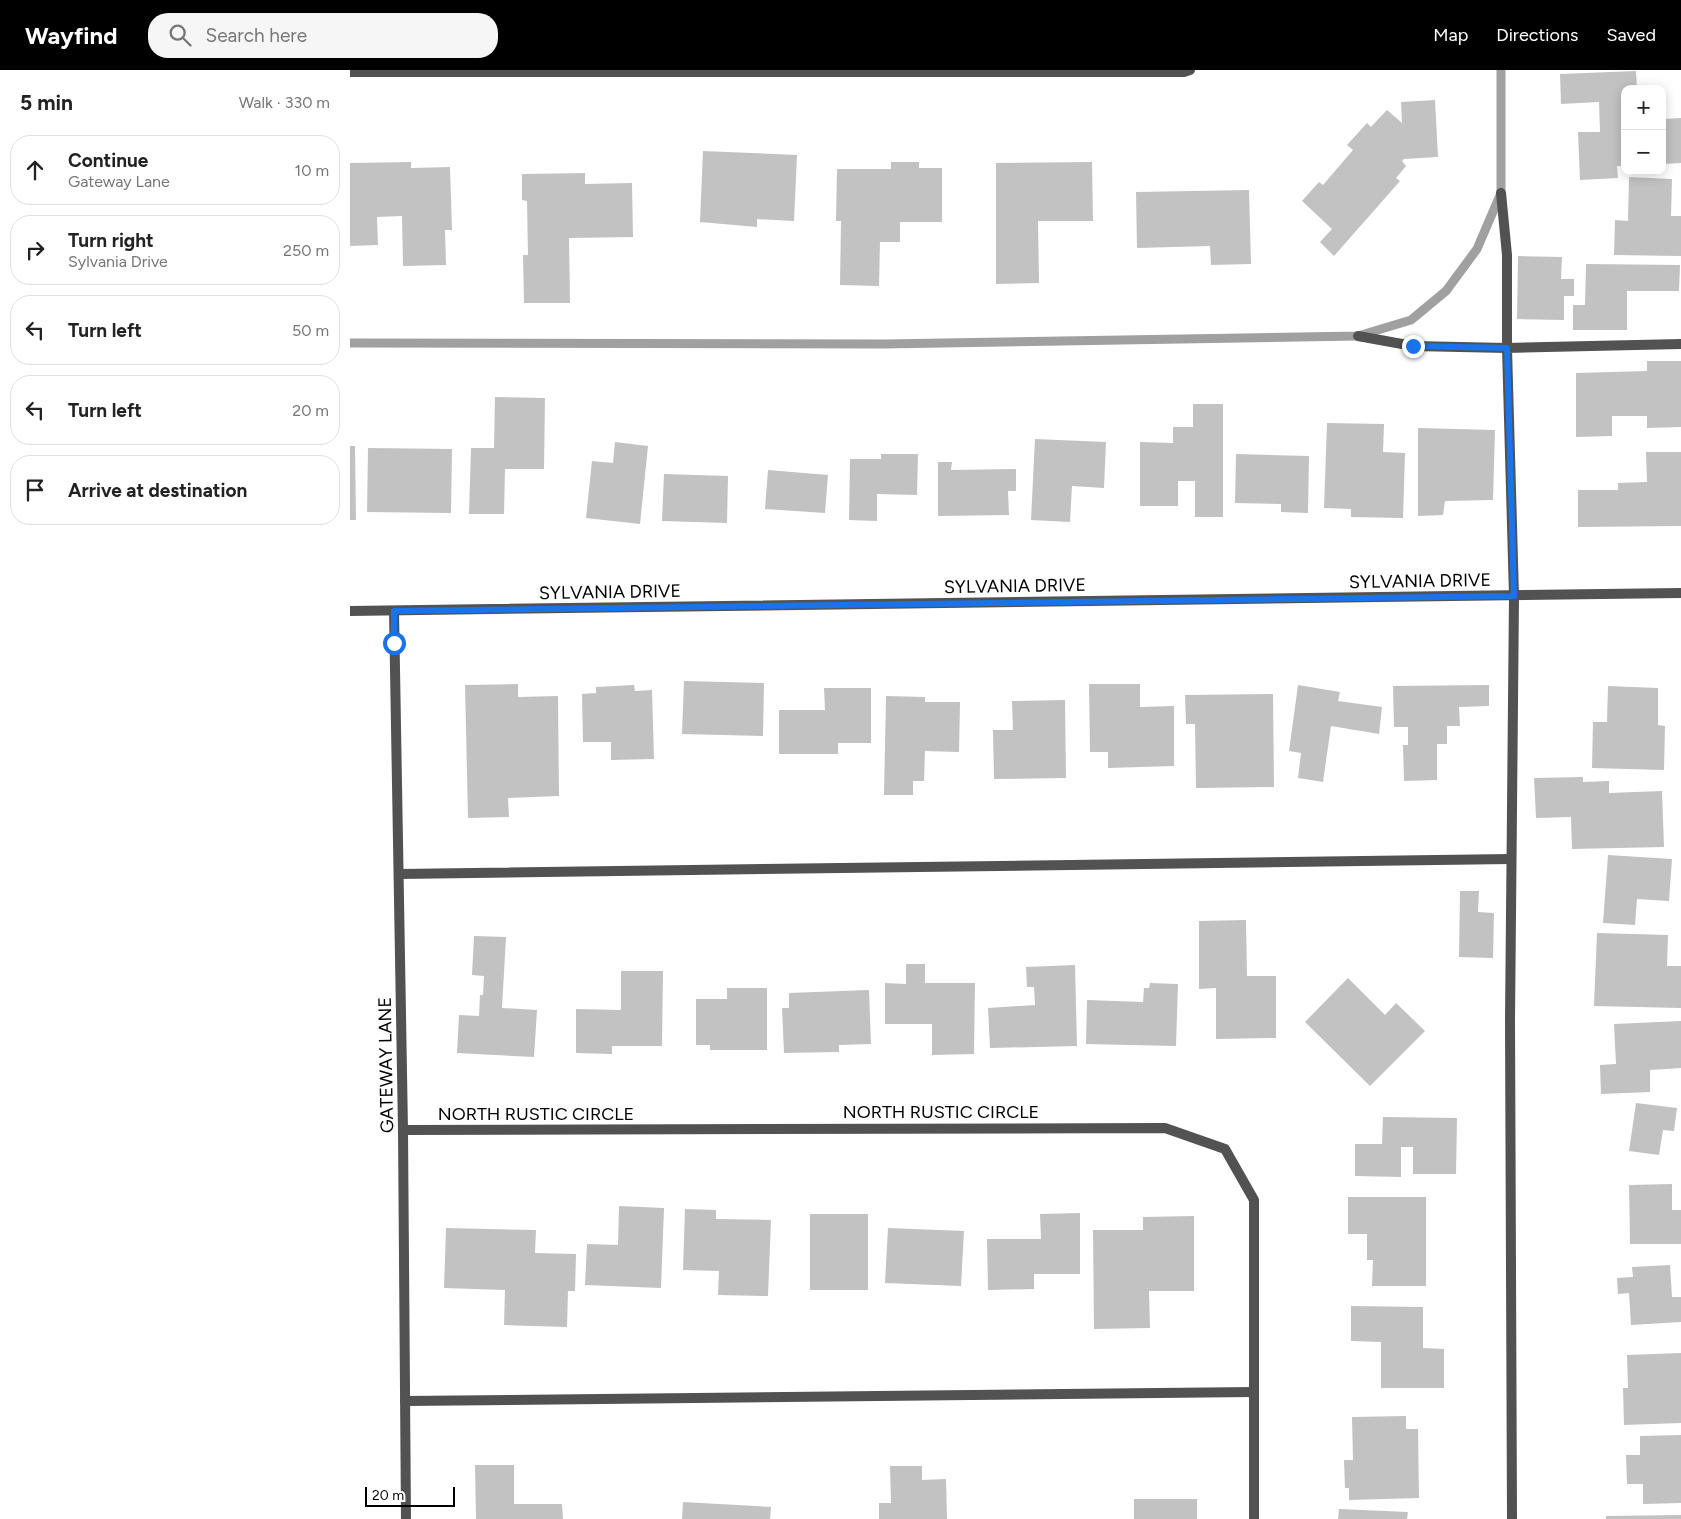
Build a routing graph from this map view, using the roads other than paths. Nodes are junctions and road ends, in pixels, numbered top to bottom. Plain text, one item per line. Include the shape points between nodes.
1 (1190, 70) edge
2 (350, 72) edge
3 (1501, 193) dead end
4 (1358, 336) dead end
5 (1681, 344) edge
6 (1507, 348) junction
7 (1681, 593) edge
8 (1514, 596) junction
9 (350, 611) edge
10 (394, 611) junction
11 (1511, 859) junction
12 (399, 874) junction
13 (403, 1130) junction
14 (1254, 1392) junction
15 (405, 1401) junction
16 (406, 1519) edge
17 (1254, 1519) edge
18 (1512, 1519) edge

1 - 2 street
3 - 6 street via 1507,255
4 - 6 street via 1413,346
5 - 6 street
6 - 8 street
7 - 8 street, SYLVANIA DRIVE
8 - 10 street, SYLVANIA DRIVE
8 - 11 street
9 - 10 street, SYLVANIA DRIVE
10 - 12 street, GATEWAY LANE
11 - 12 street
11 - 18 street
12 - 13 street, GATEWAY LANE
13 - 14 street, NORTH RUSTIC CIRCLE via 1165,1128 1225,1149 1254,1200
13 - 15 street, GATEWAY LANE
14 - 15 street
14 - 17 street, NORTH RUSTIC CIRCLE
15 - 16 street, GATEWAY LANE

